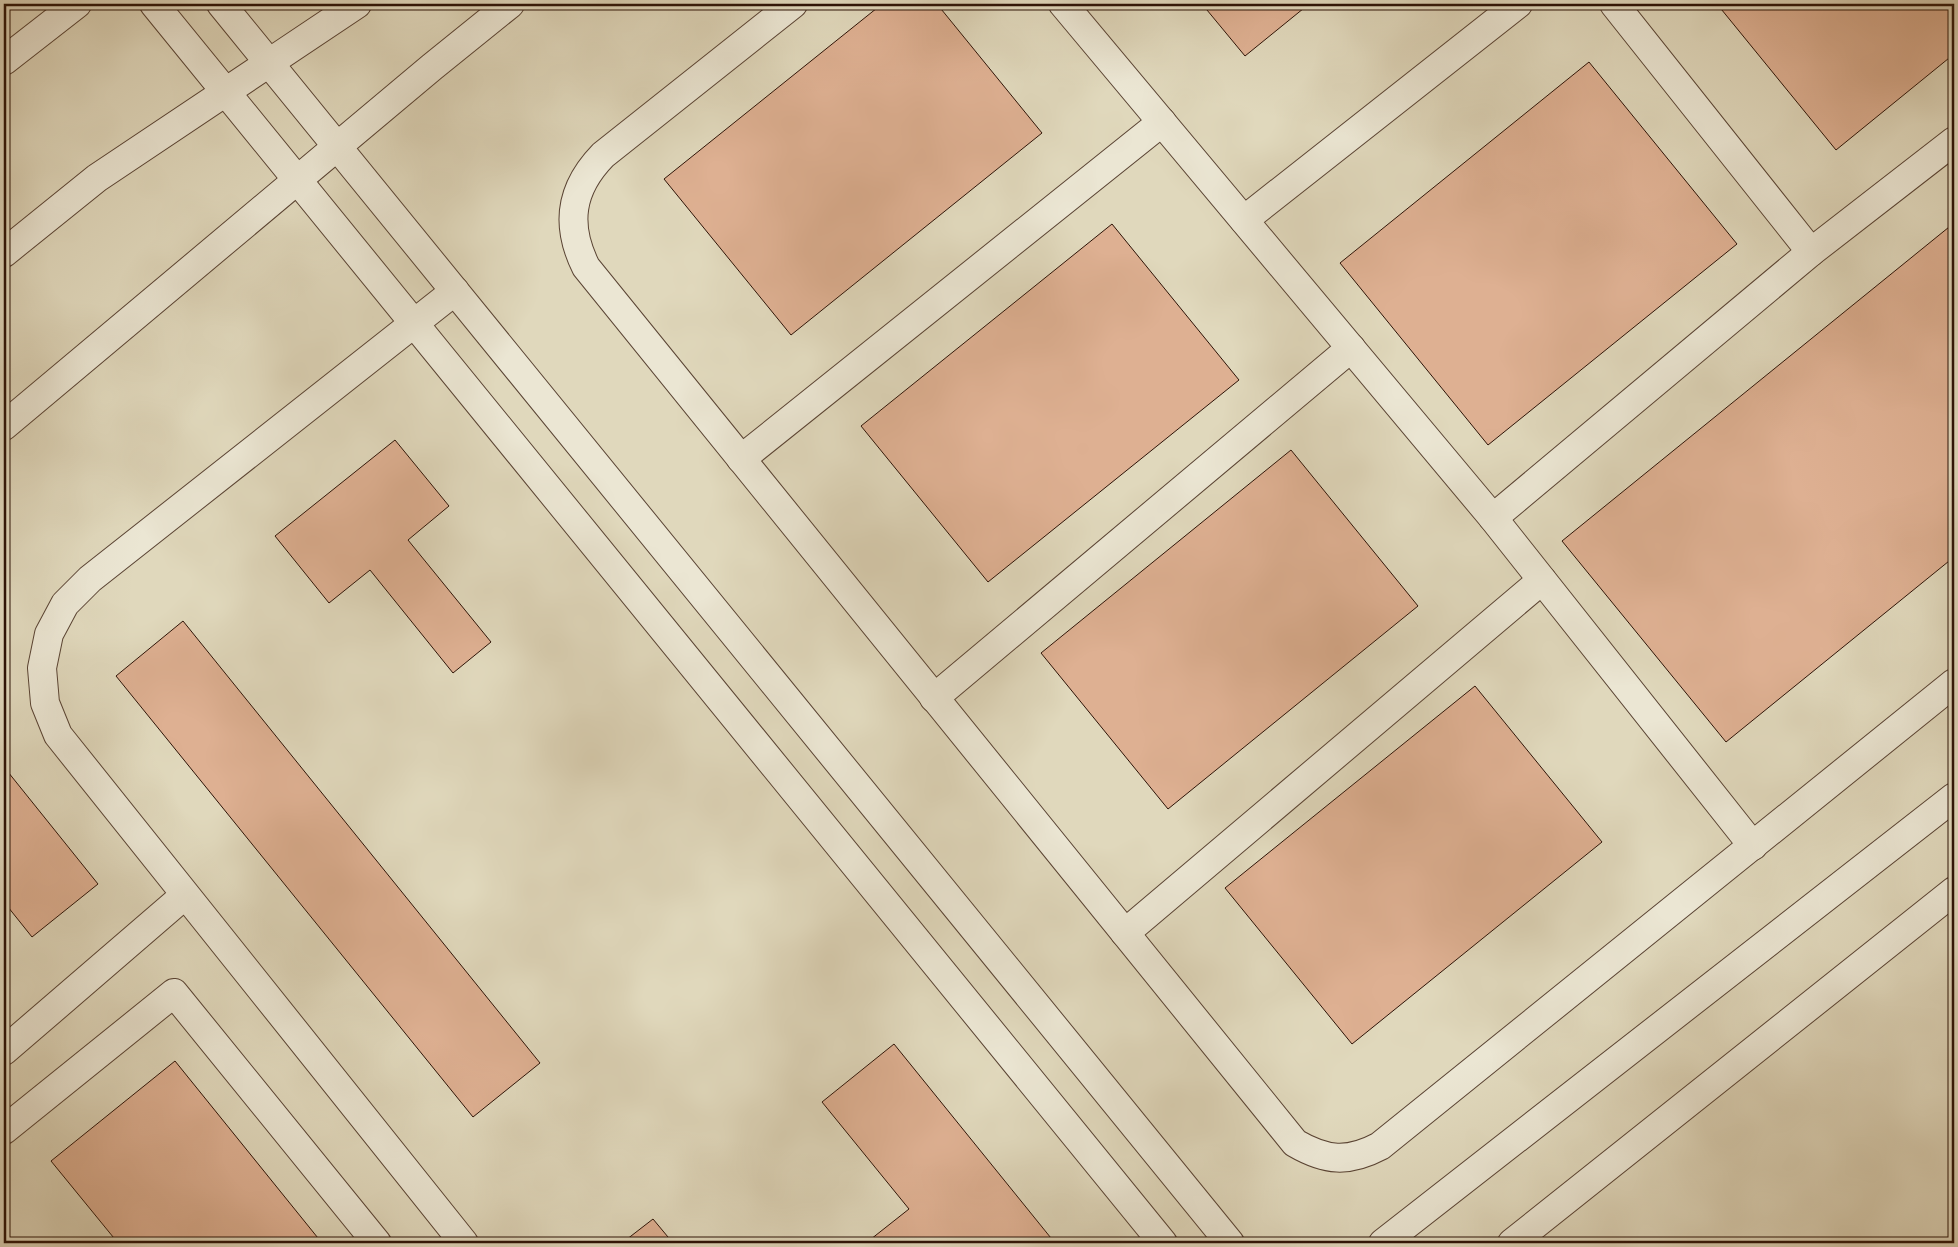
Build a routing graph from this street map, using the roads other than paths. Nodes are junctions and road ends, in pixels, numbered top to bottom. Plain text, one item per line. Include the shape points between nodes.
1 (77, 4) edge
2 (154, 4) edge
3 (221, 4) edge
4 (357, 4) edge
5 (510, 4) edge
6 (793, 4) edge
7 (1063, 4) edge
8 (1518, 4) edge
9 (1614, 4) edge
10 (4, 61) edge
11 (269, 63) junction
12 (225, 92) junction
13 (1162, 122) junction
14 (1954, 141) edge
15 (337, 146) junction
16 (297, 180) junction
17 (1244, 220) junction
18 (1811, 252) junction
19 (4, 253) edge
20 (455, 291) junction
21 (414, 323) junction
22 (1351, 348) junction
23 (4, 426) edge
24 (741, 459) junction
25 (1493, 518) junction
26 (1542, 580) junction
27 (1954, 683) edge
28 (934, 698) junction
29 (1954, 798) edge
30 (1753, 846) junction
31 (1954, 891) edge
32 (185, 895) junction
33 (1125, 933) junction
34 (4, 1051) edge
35 (4, 1130) edge
36 (377, 1243) edge
37 (464, 1243) edge
38 (1163, 1243) edge
39 (1229, 1243) edge
40 (1383, 1243) edge
41 (1512, 1243) edge

1 - 10 street
2 - 12 street
3 - 11 street
4 - 11 street
5 - 15 street
6 - 24 street via 603,155 584,179 574,207 575,238 586,267
7 - 13 street
8 - 17 street
9 - 18 street
11 - 12 street
11 - 15 street
12 - 16 street
12 - 19 street via 97,178
13 - 17 street
13 - 24 street
14 - 18 street
15 - 16 street
15 - 20 street
16 - 21 street
16 - 23 street
17 - 22 street
18 - 25 street
20 - 21 street
20 - 39 street
21 - 32 street via 90,579 65,604 49,634 42,668 45,703 58,735
21 - 38 street
22 - 25 street
22 - 28 street
24 - 28 street
25 - 26 street
26 - 30 street
26 - 33 street
27 - 30 street
28 - 33 street
29 - 40 street
30 - 33 street via 1380,1146 1348,1158 1329,1158 1295,1143
31 - 41 street
32 - 34 street
32 - 37 street
35 - 36 street via 174,993

